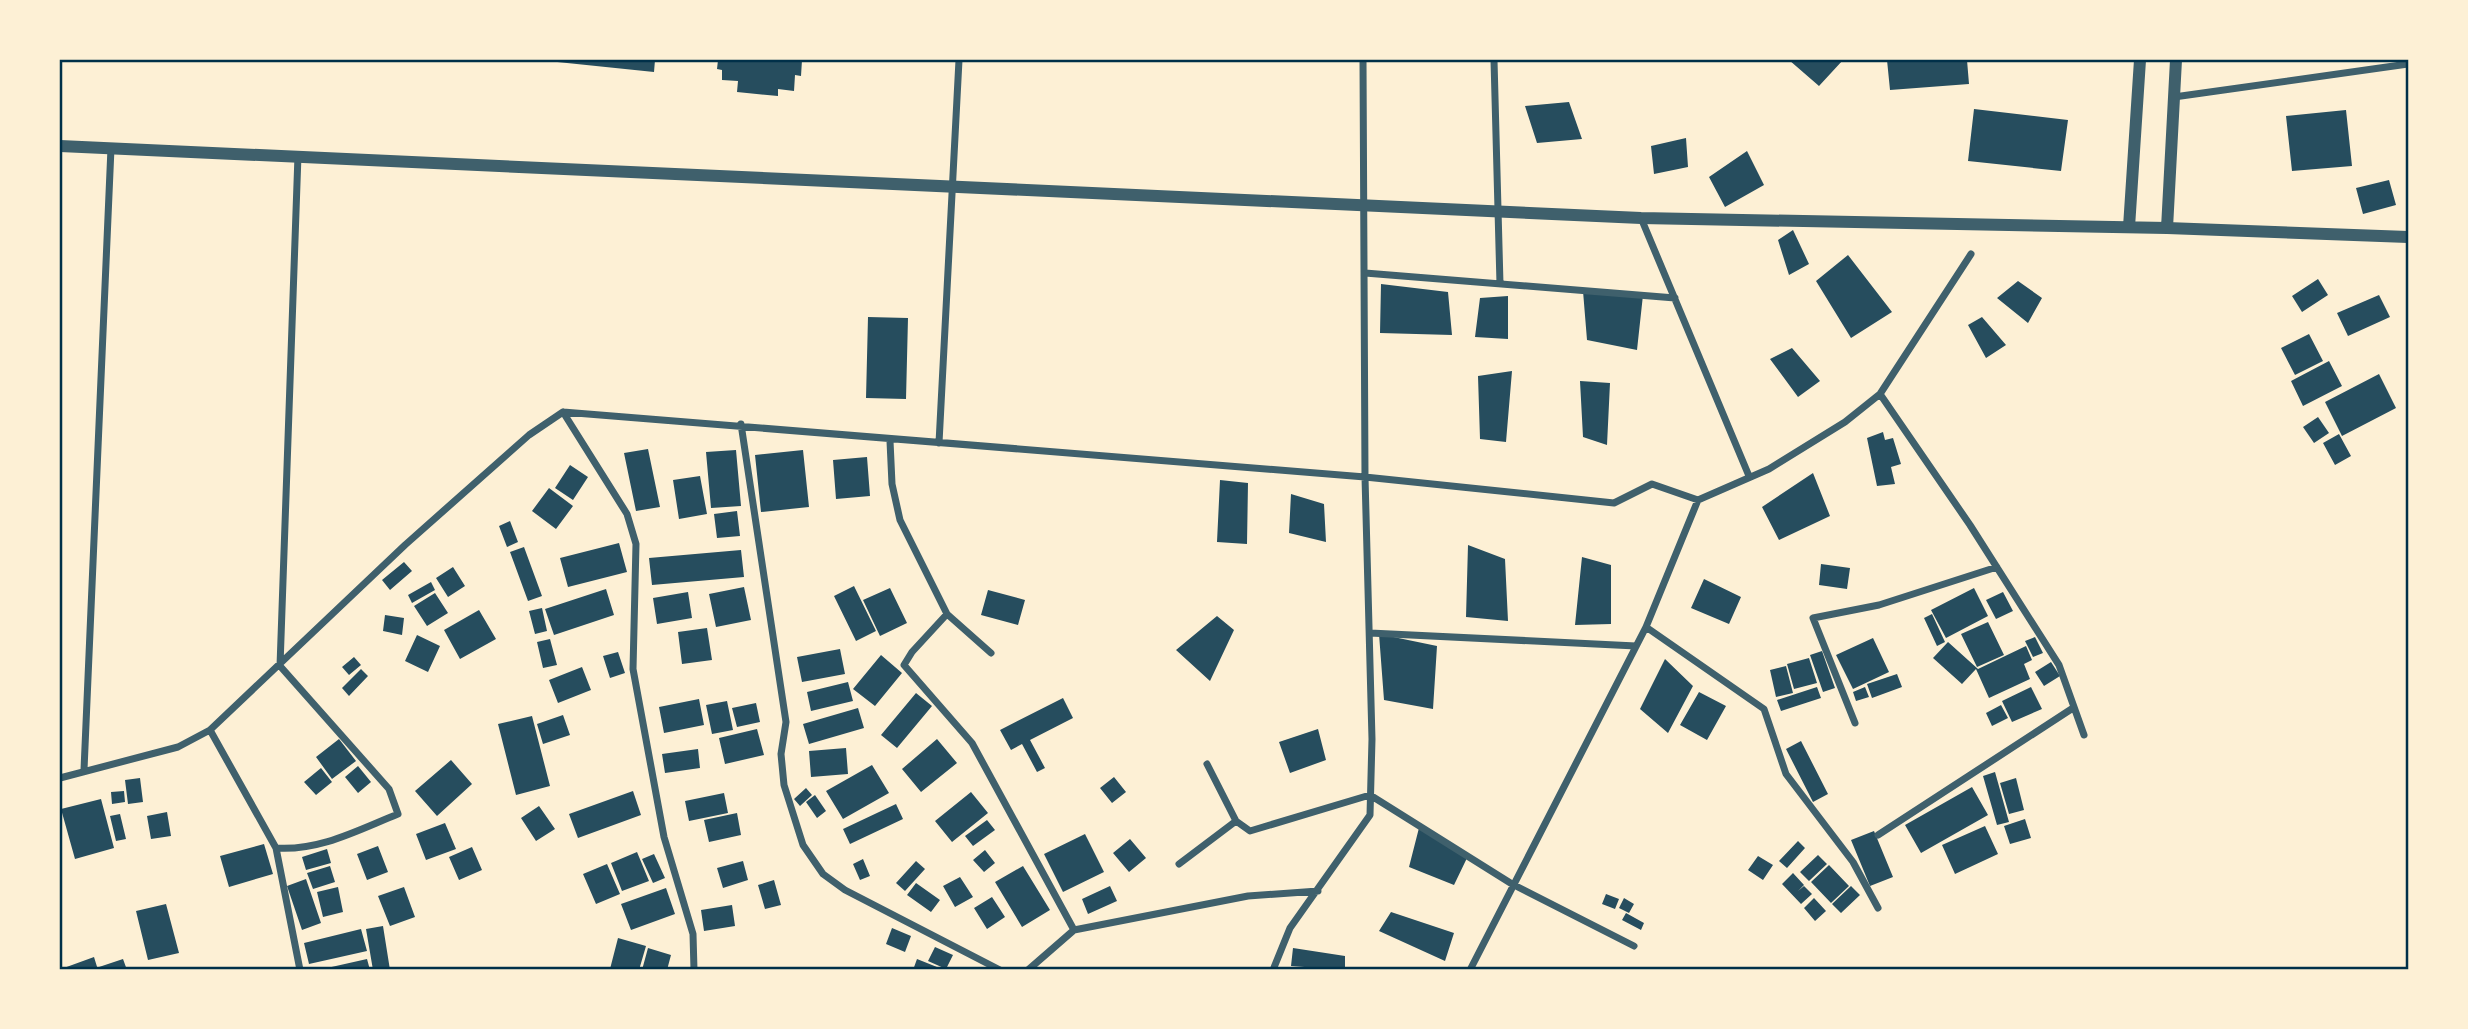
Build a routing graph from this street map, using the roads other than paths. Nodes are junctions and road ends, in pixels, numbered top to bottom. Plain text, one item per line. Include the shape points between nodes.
1 (958, 60) edge
2 (1363, 60) edge
3 (1494, 60) edge
4 (2140, 60) edge
5 (2176, 60) edge
6 (2409, 64) edge
7 (2173, 97) junction
8 (60, 146) edge
9 (110, 148) junction
10 (298, 155) junction
11 (951, 186) junction
12 (1364, 204) junction
13 (1498, 211) junction
14 (1641, 218) junction
15 (2129, 227) junction
16 (2167, 228) junction
17 (2409, 237) edge
18 (1971, 254) dead end
19 (1365, 273) junction
20 (1500, 284) junction
21 (1675, 298) junction
22 (1880, 394) junction
23 (563, 412) junction
24 (741, 424) junction
25 (890, 441) junction
26 (939, 443) junction
27 (1749, 476) junction
28 (1365, 477) junction
29 (1698, 500) junction
30 (1997, 567) junction
31 (947, 614) junction
32 (1646, 627) junction
33 (1370, 633) junction
34 (1636, 646) junction
35 (991, 653) dead end
36 (280, 666) junction
37 (2073, 708) junction
38 (1855, 723) dead end
39 (210, 730) junction
40 (2084, 735) dead end
41 (1207, 764) dead end
42 (84, 770) junction
43 (60, 778) edge
44 (1370, 795) junction
45 (1236, 821) junction
46 (1878, 835) dead end
47 (276, 848) junction
48 (1179, 864) dead end
49 (1512, 884) junction
50 (1318, 891) junction
51 (1878, 908) dead end
52 (1074, 930) junction
53 (1634, 946) dead end
54 (300, 970) edge
55 (694, 970) edge
56 (1000, 970) edge
57 (1028, 970) edge
58 (1273, 970) edge
59 (1470, 970) edge

1 - 11 street
2 - 12 street
3 - 13 street
4 - 15 street
5 - 7 street
6 - 7 street
7 - 16 street
8 - 9 street
9 - 10 street
9 - 42 street
10 - 11 street
10 - 36 street
11 - 12 street
11 - 26 street
12 - 13 street
12 - 19 street
13 - 14 street
13 - 20 street
14 - 15 street
14 - 21 street
15 - 16 street
16 - 17 street
18 - 22 street
19 - 20 street
19 - 28 street
20 - 21 street
21 - 27 street
22 - 27 street via 1834,428
22 - 30 street
23 - 24 street
23 - 36 street via 529,435 405,545
23 - 55 street via 627,514 636,544 633,669 664,837 692,934
24 - 25 street
24 - 56 street via 786,722 781,754 784,785 803,845 823,874 845,890
25 - 26 street
25 - 31 street via 900,520
26 - 28 street
27 - 29 street
28 - 29 street via 1614,503 1652,484
28 - 33 street
29 - 32 street
30 - 37 street via 2059,665
30 - 38 street via 1879,605 1813,618
31 - 35 street
31 - 52 street via 904,665 972,743
32 - 34 street
32 - 51 street via 1764,709 1786,774 1853,862
33 - 34 street
33 - 44 street
34 - 49 street
36 - 39 street
36 - 47 street via 389,789 398,814 320,845
37 - 40 street
37 - 46 street
39 - 42 street via 178,747
39 - 47 street
41 - 45 street
42 - 43 street
44 - 45 street via 1250,831
44 - 49 street
44 - 50 street via 1370,815
45 - 48 street
47 - 54 street
49 - 53 street
49 - 59 street
50 - 52 street via 1248,896
50 - 58 street via 1290,928
52 - 57 street

